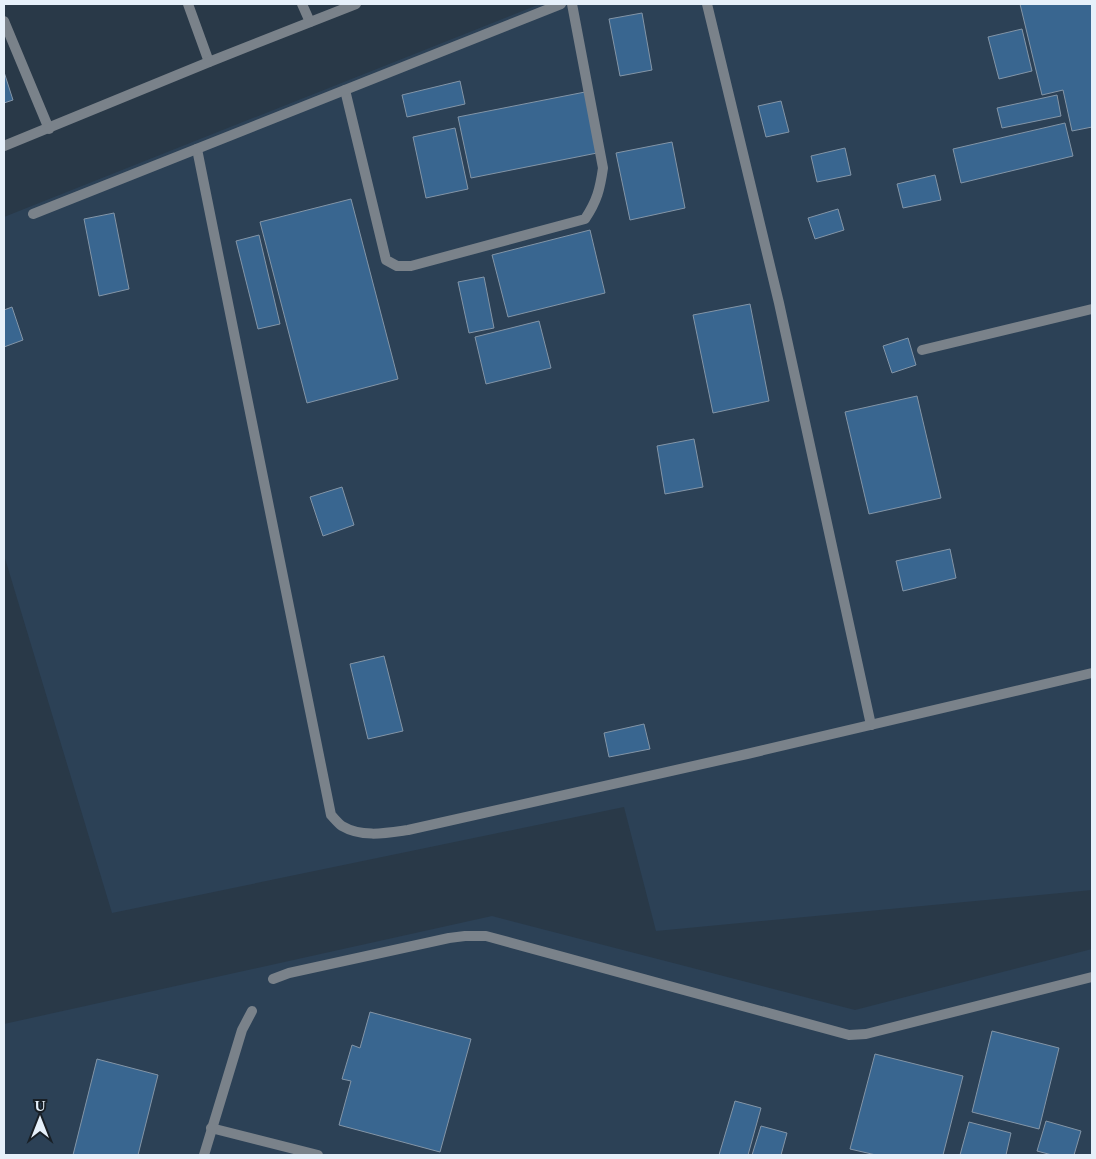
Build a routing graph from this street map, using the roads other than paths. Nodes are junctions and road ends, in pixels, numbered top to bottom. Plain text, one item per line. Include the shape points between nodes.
1 (188, 4) edge
2 (302, 4) edge
3 (356, 4) edge
4 (561, 4) edge
5 (572, 4) edge
6 (707, 4) edge
7 (4, 21) edge
8 (310, 22) junction
9 (209, 62) junction
10 (345, 90) junction
11 (49, 129) junction
12 (4, 146) edge
13 (197, 149) junction
14 (33, 214) dead end
15 (1092, 309) edge
16 (922, 350) dead end
17 (1092, 673) edge
18 (871, 725) junction
19 (1092, 977) edge
20 (272, 979) dead end
21 (252, 1011) dead end
22 (211, 1128) junction
23 (204, 1155) edge
24 (318, 1155) edge

1 - 9 lane
2 - 8 lane
3 - 8 lane
4 - 10 lane
5 - 10 lane via 603,168 594,205 585,219 411,266 397,266 386,260
6 - 18 lane via 779,303
7 - 11 lane
8 - 9 lane
9 - 11 lane
10 - 13 lane
11 - 12 lane
13 - 14 lane
13 - 18 lane via 330,815 342,826 360,833 408,830
15 - 16 lane
17 - 18 lane
19 - 20 lane via 866,1034 849,1035 486,936 449,938
21 - 22 lane via 242,1030
22 - 23 lane
22 - 24 lane

